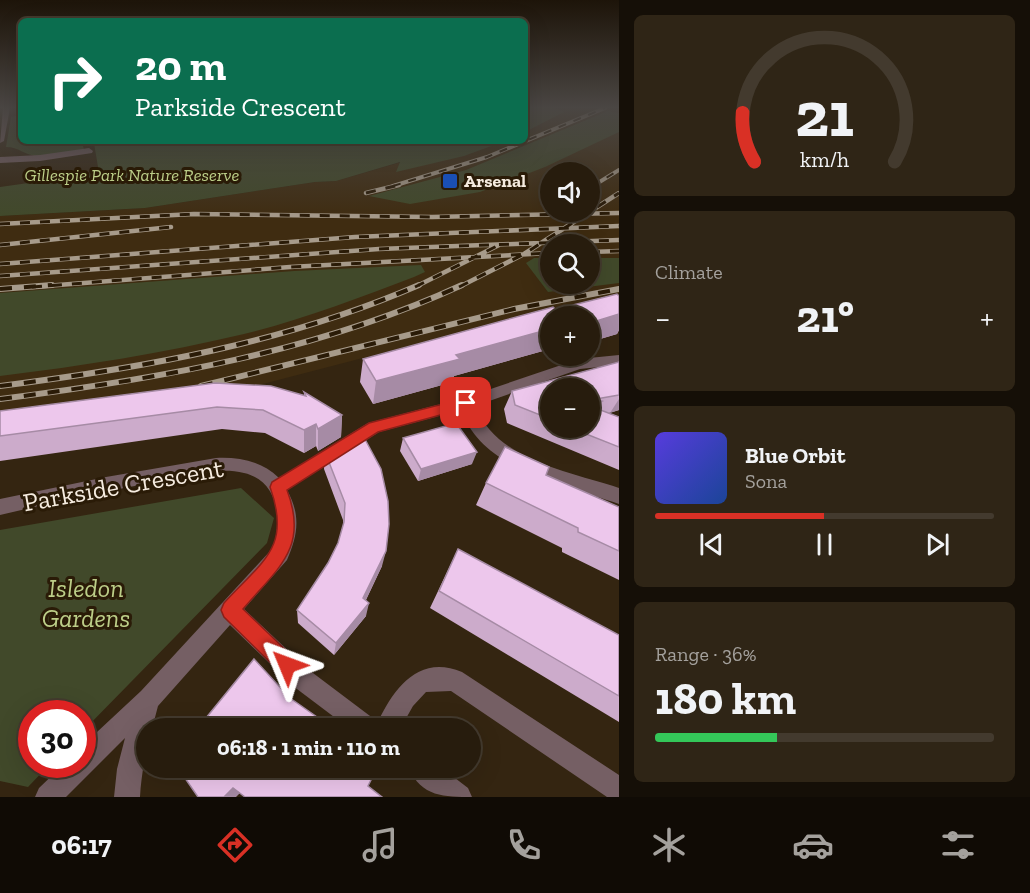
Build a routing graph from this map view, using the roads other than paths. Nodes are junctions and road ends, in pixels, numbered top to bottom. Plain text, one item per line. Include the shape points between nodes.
1 (89, 151) dead end
2 (0, 160) edge
3 (619, 360) edge
4 (466, 403) junction
5 (278, 487) junction
6 (619, 495) edge
7 (0, 507) edge
8 (230, 610) junction
9 (149, 699) junction
10 (354, 718) edge
11 (393, 718) edge
12 (96, 750) edge
13 (68, 778) edge
14 (434, 778) edge
15 (619, 790) edge
16 (48, 797) edge
17 (127, 797) edge
18 (459, 797) edge

1 - 2 street
3 - 4 street via 579,364
4 - 5 street via 374,427
4 - 6 street via 475,424 487,438 518,460
5 - 7 street, Parkside Crescent via 254,470 223,464 112,482
5 - 8 street via 288,531 280,554
8 - 9 street
8 - 10 street via 301,678
9 - 12 street
9 - 17 street via 129,769
11 - 15 street via 405,695 420,682 436,678 454,680
13 - 16 street
14 - 18 street

